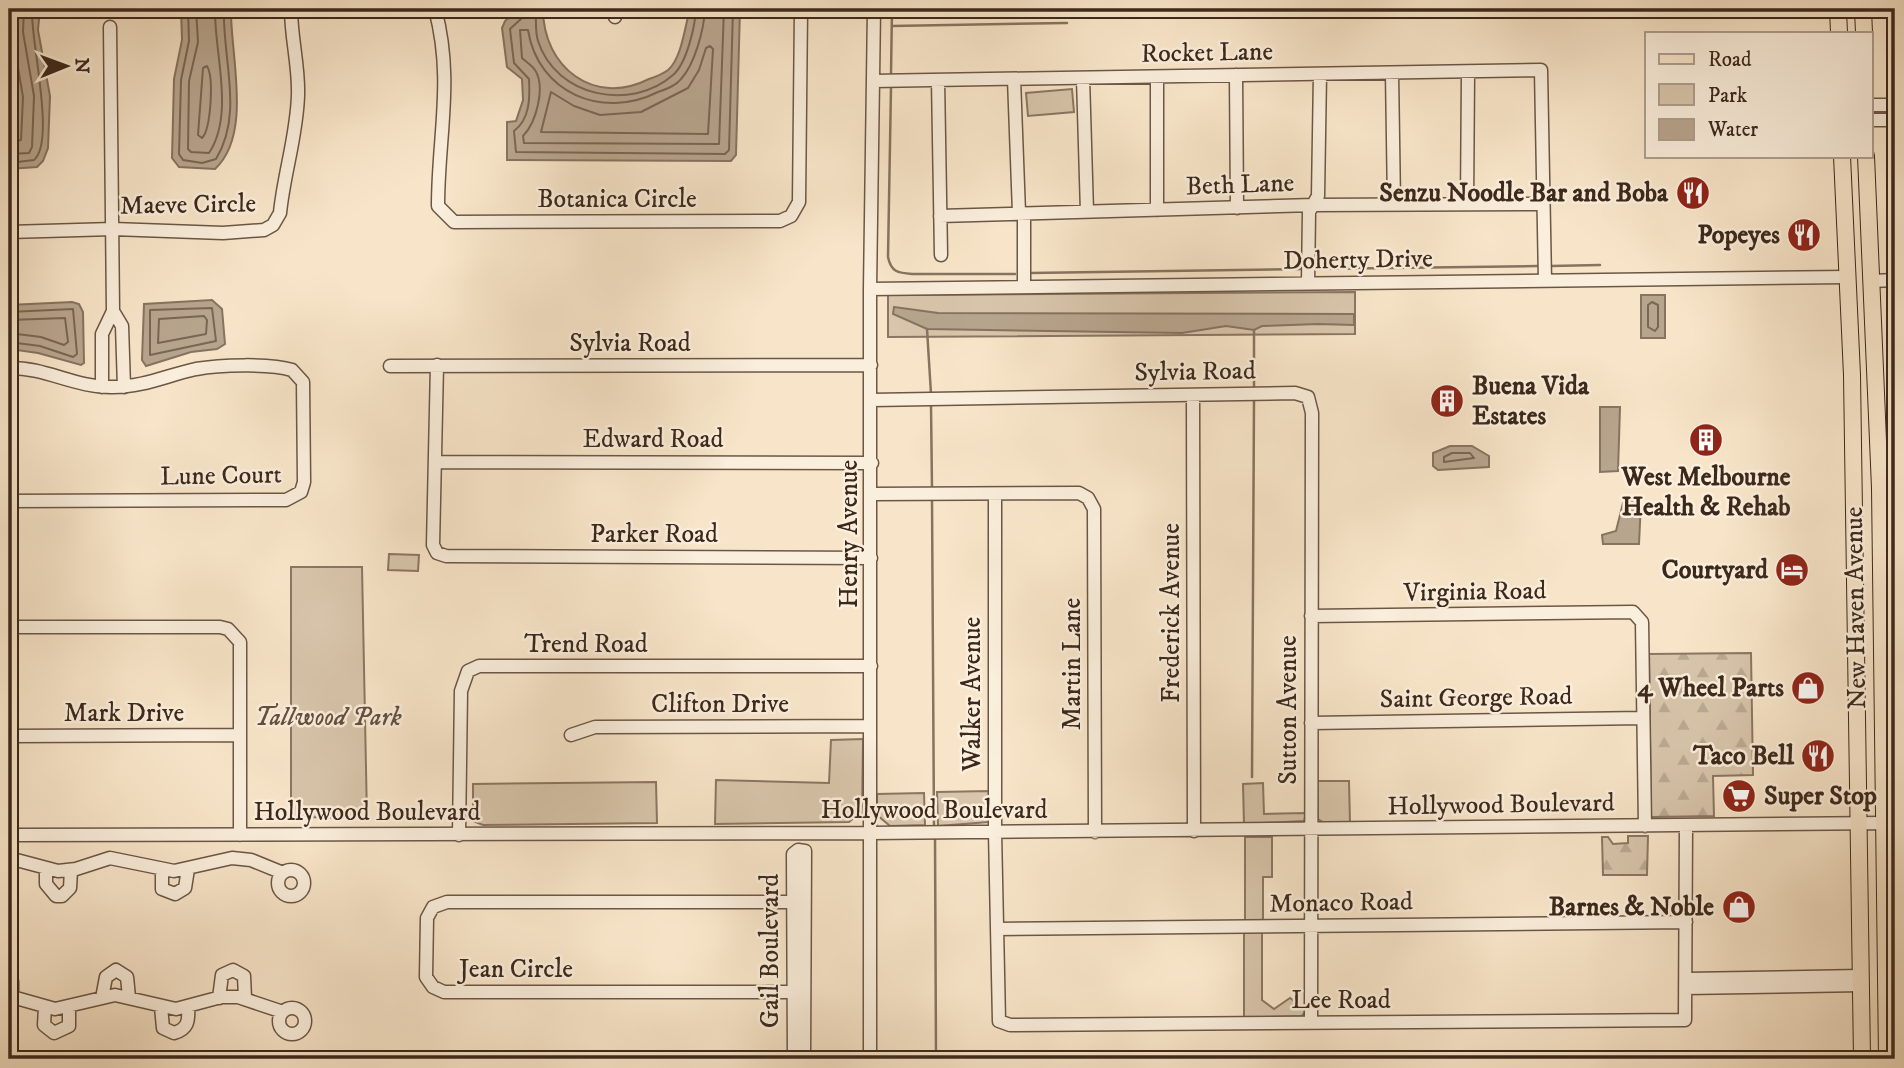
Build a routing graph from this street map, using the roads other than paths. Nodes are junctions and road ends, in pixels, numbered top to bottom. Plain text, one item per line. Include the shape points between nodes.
1 (291, 9) edge
2 (435, 9) edge
3 (801, 9) edge
4 (874, 9) edge
5 (1838, 9) edge
6 (1863, 9) edge
7 (110, 27) dead end
8 (1839, 32) edge
9 (1864, 32) edge
10 (1468, 72) junction
11 (1392, 73) junction
12 (1320, 74) junction
13 (1236, 75) junction
14 (1157, 77) junction
15 (1083, 78) junction
16 (1014, 79) junction
17 (939, 80) junction
18 (873, 82) junction
19 (1872, 105) edge
20 (1895, 105) edge
21 (1872, 120) edge
22 (1895, 120) edge
23 (1842, 158) edge
24 (1866, 158) edge
25 (1394, 204) junction
26 (1467, 204) junction
27 (1542, 204) junction
28 (1313, 205) junction
29 (1237, 208) junction
30 (1157, 210) junction
31 (1087, 212) junction
32 (1021, 213) junction
33 (940, 216) junction
34 (113, 229) junction
35 (9, 232) edge
36 (1846, 245) junction
37 (941, 255) dead end
38 (1847, 277) junction
39 (1895, 280) edge
40 (1545, 281) junction
41 (1872, 281) junction
42 (1308, 284) junction
43 (1024, 286) junction
44 (870, 289) junction
45 (113, 311) junction
46 (1874, 320) junction
47 (437, 365) junction
48 (871, 365) junction
49 (390, 366) dead end
50 (9, 368) edge
51 (102, 387) junction
52 (124, 387) junction
53 (1193, 395) junction
54 (1308, 397) joint
55 (872, 400) junction
56 (1854, 461) junction
57 (435, 462) junction
58 (872, 463) junction
59 (1854, 485) junction
60 (1887, 488) edge
61 (872, 494) junction
62 (995, 494) junction
63 (9, 500) edge
64 (1880, 514) junction
65 (871, 558) junction
66 (1311, 616) junction
67 (9, 627) edge
68 (871, 666) junction
69 (1643, 719) junction
70 (1311, 723) junction
71 (870, 726) junction
72 (240, 735) junction
73 (571, 735) dead end
74 (9, 736) edge
75 (1892, 823) edge
76 (1859, 825) junction
77 (1645, 826) junction
78 (1686, 826) junction
79 (1311, 829) junction
80 (1194, 831) junction
81 (995, 832) junction
82 (1095, 832) junction
83 (870, 833) junction
84 (9, 835) edge
85 (117, 835) junction
86 (240, 835) junction
87 (460, 835) junction
88 (9, 858) edge
89 (117, 858) junction
90 (46, 869) junction
91 (188, 869) junction
92 (71, 870) junction
93 (162, 870) junction
94 (283, 873) dead end
95 (798, 902) joint
96 (1686, 922) junction
97 (1311, 926) junction
98 (997, 929) junction
99 (9, 974) edge
100 (1861, 980) junction
101 (1685, 984) junction
102 (798, 992) junction
103 (10, 997) edge
104 (128, 997) junction
105 (102, 998) junction
106 (219, 998) junction
107 (245, 998) junction
108 (45, 1007) junction
109 (162, 1007) junction
110 (188, 1007) junction
111 (69, 1008) junction
112 (1887, 1008) junction
113 (283, 1012) dead end
114 (999, 1021) joint
115 (1311, 1023) junction
116 (794, 1059) edge
117 (804, 1059) edge
118 (870, 1059) edge
119 (1862, 1059) edge
120 (1887, 1059) edge

1 - 34 street, Maeve Circle via 297,114 274,225 223,233
2 - 3 street, Botanica Circle via 446,80 438,206 454,222 780,221 792,216 799,202
4 - 18 street, Henry Avenue
5 - 8 main road
6 - 9 main road
7 - 34 street
10 - 11 street, Rocket Lane
10 - 26 street
10 - 27 street, Rocket Lane via 1541,70
11 - 12 street, Rocket Lane
11 - 25 street
12 - 13 street, Rocket Lane
12 - 28 street via 1318,196
13 - 14 street, Rocket Lane
13 - 29 street
14 - 15 street, Rocket Lane
14 - 30 street
15 - 16 street, Rocket Lane
15 - 31 street
16 - 17 street, Rocket Lane
16 - 32 street
17 - 18 street, Rocket Lane
17 - 33 street
18 - 44 street, Henry Avenue
19 - 20 street
21 - 22 street
23 - 36 main road, New Haven Avenue
24 - 41 main road, New Haven Avenue
25 - 26 street, Beth Lane
25 - 28 street, Beth Lane
26 - 27 street, Beth Lane
27 - 40 street
28 - 29 street, Beth Lane
28 - 42 street via 1309,212
29 - 30 street, Beth Lane
30 - 31 street, Beth Lane
31 - 32 street, Beth Lane
32 - 33 street, Beth Lane
32 - 43 street
33 - 37 street
34 - 35 street, Maeve Circle
34 - 45 street
36 - 38 main road, New Haven Avenue
36 - 41 main road via 1856,267
38 - 40 street, Doherty Drive
38 - 46 main road via 1864,293
38 - 56 main road, New Haven Avenue
39 - 41 street
40 - 42 street, Doherty Drive
41 - 46 main road, New Haven Avenue
42 - 43 street, Doherty Drive
43 - 44 street, Doherty Drive
44 - 48 street, Henry Avenue
45 - 51 street via 102,334
45 - 52 street via 122,326
46 - 60 main road, New Haven Avenue
47 - 48 street, Sylvia Road
47 - 49 street, Sylvia Road
47 - 57 street
48 - 55 street, Henry Avenue
50 - 51 street, Lune Court
51 - 52 street, Lune Court
52 - 63 street, Lune Court via 207,368 292,370 303,383 301,492 286,500
53 - 54 street, Sylvia Road via 1295,393
53 - 55 street, Sylvia Road
53 - 80 street, Frederick Avenue
54 - 66 street, Sutton Avenue via 1312,413
55 - 58 street, Henry Avenue
56 - 59 main road, New Haven Avenue
56 - 60 main road via 1866,480
57 - 58 street, Edward Road
57 - 65 street, Parker Road via 433,545 437,553 446,556
58 - 61 street, Henry Avenue
59 - 64 main road via 1869,496
59 - 76 main road, New Haven Avenue
60 - 64 main road, New Haven Avenue
61 - 62 street
61 - 65 street, Henry Avenue
62 - 81 street, Walker Avenue
62 - 82 street, Martin Lane via 1079,493 1094,509
64 - 75 main road, New Haven Avenue
65 - 68 street, Henry Avenue
66 - 69 street, Virginia Road via 1633,612 1643,622
66 - 70 street, Sutton Avenue
67 - 72 street via 228,629 240,642
68 - 71 street, Henry Avenue
68 - 87 street, Trend Road via 479,667 468,671 461,691
69 - 70 street, Saint George Road
69 - 77 street
70 - 79 street, Sutton Avenue
71 - 73 street, Clifton Drive via 595,727
71 - 83 street, Henry Avenue
72 - 74 street, Mark Drive
72 - 86 street
75 - 76 street, Hollywood Boulevard
75 - 112 main road, New Haven Avenue
76 - 78 street, Hollywood Boulevard
76 - 100 main road, New Haven Avenue
77 - 78 street, Hollywood Boulevard
77 - 79 street, Hollywood Boulevard
78 - 96 street
79 - 80 street, Hollywood Boulevard
79 - 97 street, Sutton Avenue
80 - 82 street, Hollywood Boulevard
81 - 82 street, Hollywood Boulevard
81 - 83 street, Hollywood Boulevard
81 - 98 street, Walker Avenue
83 - 87 street, Hollywood Boulevard
83 - 118 street, Henry Avenue
84 - 85 street, Hollywood Boulevard
85 - 86 street, Hollywood Boulevard
85 - 89 street
86 - 87 street, Hollywood Boulevard
88 - 90 street
89 - 92 street
89 - 93 street
90 - 92 street
90 - 92 street via 47,886 56,896 70,888
91 - 93 street
91 - 93 street via 185,888 175,894 162,889
91 - 94 street via 232,858
95 - 102 street, Gail Boulevard
95 - 102 street, Jean Circle via 447,902 433,907 427,918 426,977 444,992
96 - 97 street, Monaco Road
96 - 101 street
97 - 98 street, Monaco Road
97 - 115 street, Sutton Avenue
98 - 114 street, Walker Avenue
99 - 103 street
100 - 101 street
100 - 112 main road via 1876,986
100 - 119 main road, New Haven Avenue
101 - 115 street, Lee Road via 1685,1020
102 - 116 street, Gail Boulevard
102 - 117 street, Gail Boulevard
103 - 108 street
104 - 105 street
104 - 105 street via 127,977 116,970 106,977
104 - 109 street
105 - 111 street
106 - 107 street
106 - 107 street via 222,975 233,970 244,976
106 - 110 street
107 - 113 street
108 - 111 street
108 - 111 street via 44,1025 54,1033 69,1026
109 - 110 street
109 - 110 street via 163,1028 174,1033 186,1028
112 - 120 main road, New Haven Avenue
114 - 115 street, Lee Road via 1010,1026

